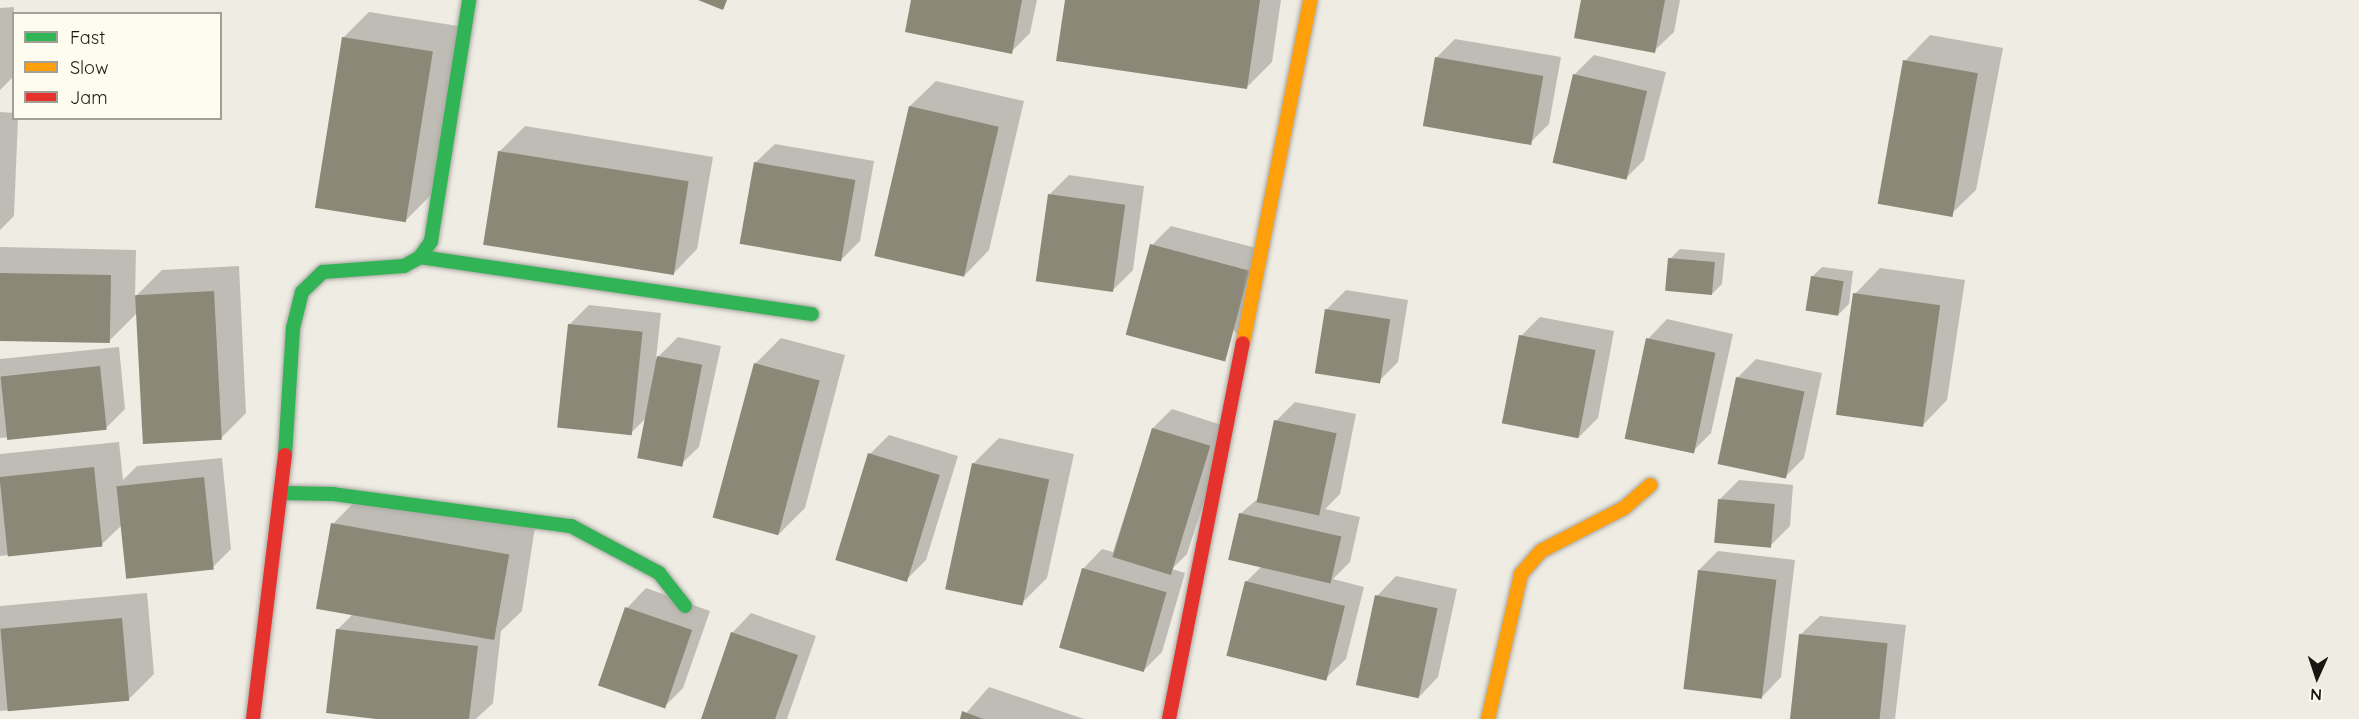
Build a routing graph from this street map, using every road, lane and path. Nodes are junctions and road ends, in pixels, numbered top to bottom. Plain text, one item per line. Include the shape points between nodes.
1 (469, 0) edge
2 (1310, 0) edge
3 (420, 257) junction
4 (812, 314) dead end
5 (1650, 485) dead end
6 (282, 493) junction
7 (685, 606) dead end
8 (254, 719) edge
9 (1169, 719) edge
10 (1488, 719) edge

1 - 3 street via 431,241
2 - 9 street
3 - 4 street
3 - 6 street via 404,267 351,267 323,272 302,292 293,328
5 - 10 street via 1624,508 1541,551 1521,574
6 - 7 street via 333,494 571,526 659,573
6 - 8 street

